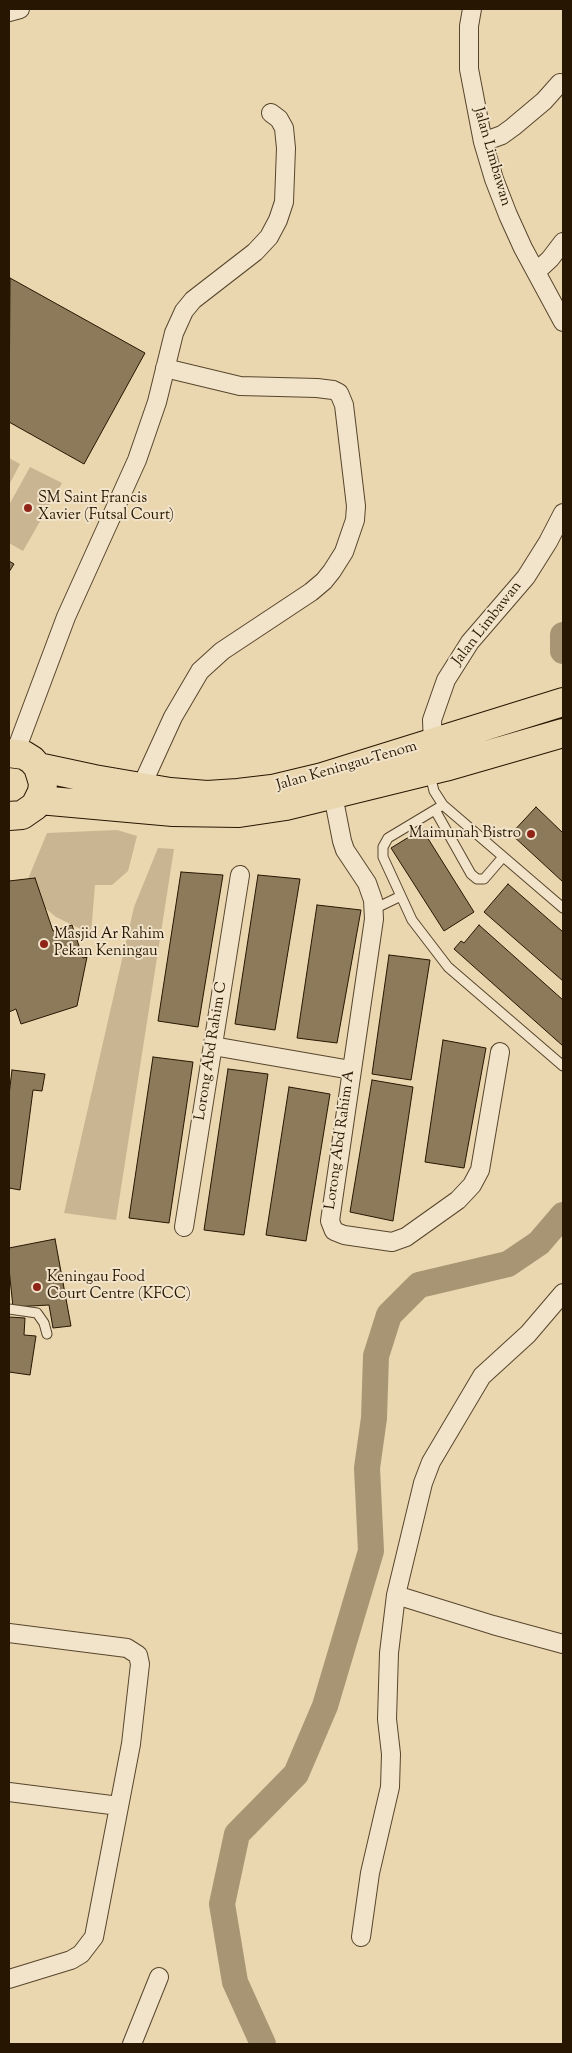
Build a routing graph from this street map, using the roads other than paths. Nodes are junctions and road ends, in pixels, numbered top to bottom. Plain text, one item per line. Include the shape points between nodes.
1 (20, 9) edge
2 (472, 9) edge
3 (9, 12) edge
4 (560, 83) dead end
5 (271, 113) dead end
6 (483, 142) junction
7 (563, 242) edge
8 (536, 272) junction
9 (563, 320) edge
10 (165, 368) junction
11 (563, 512) edge
12 (560, 703) edge
13 (563, 733) edge
14 (433, 742) junction
15 (21, 758) edge
16 (429, 771) junction
17 (141, 787) junction
18 (333, 795) junction
19 (39, 800) junction
20 (439, 807) junction
21 (9, 816) edge
22 (503, 857) junction
23 (240, 875) dead end
24 (401, 896) junction
25 (563, 908) edge
26 (374, 909) junction
27 (213, 1046) junction
28 (500, 1052) dead end
29 (563, 1066) edge
30 (351, 1070) junction
31 (184, 1227) dead end
32 (563, 1293) edge
33 (9, 1309) edge
34 (47, 1334) dead end
35 (396, 1595) junction
36 (9, 1633) edge
37 (563, 1644) edge
38 (9, 1792) edge
39 (119, 1806) junction
40 (361, 1937) dead end
41 (159, 1977) dead end
42 (9, 1979) edge
43 (132, 2044) edge

1 - 3 street
2 - 6 street, Jalan Limbawan via 469,69
4 - 6 street via 513,127
5 - 10 street via 284,128 286,148 284,202 278,220 255,252 193,300 184,311 174,333
6 - 8 street, Jalan Limbawan via 508,216
7 - 8 street
8 - 9 street, Jalan Limbawan
10 - 15 street via 137,460 66,617
10 - 17 street via 240,386 317,388 339,394 344,405 355,520 344,552 324,581 222,651 200,671 173,717
11 - 14 street, Jalan Limbawan via 526,577 470,642 446,680 432,720
12 - 14 main road, Jalan Keningau-Tenom
13 - 16 main road, Jalan Keningau-Tenom
14 - 17 main road, Jalan Keningau-Tenom via 322,778 272,789 207,795
15 - 17 main road, Jalan Keningau-Tenom via 94,779
15 - 19 main road via 43,783
16 - 18 main road, Jalan Keningau-Tenom
16 - 20 lane
18 - 19 main road, Jalan Keningau-Tenom via 239,813 173,812
18 - 26 street, Lorong Abd Rahim A via 345,850 367,882
19 - 21 main road via 22,815
20 - 22 lane
20 - 22 lane via 472,874 478,879 484,879
20 - 24 lane via 388,838 383,847 383,857
22 - 25 lane
23 - 27 street, Lorong Abd Rahim C
24 - 26 lane
24 - 29 lane via 412,920 448,967
26 - 30 street, Lorong Abd Rahim A
27 - 30 street
27 - 31 street, Lorong Abd Rahim C
28 - 30 street, Lorong Abd Rahim A via 480,1170 472,1185 458,1200 406,1237 392,1242 344,1235 334,1231 330,1221
32 - 35 street via 528,1334 482,1376 430,1462
33 - 34 lane via 37,1313
35 - 37 street
35 - 40 street via 389,1653 390,1787 370,1873
36 - 39 street via 127,1648 138,1655 140,1664 131,1744
38 - 39 street
39 - 42 street via 98,1924 90,1944 71,1960
41 - 43 street

